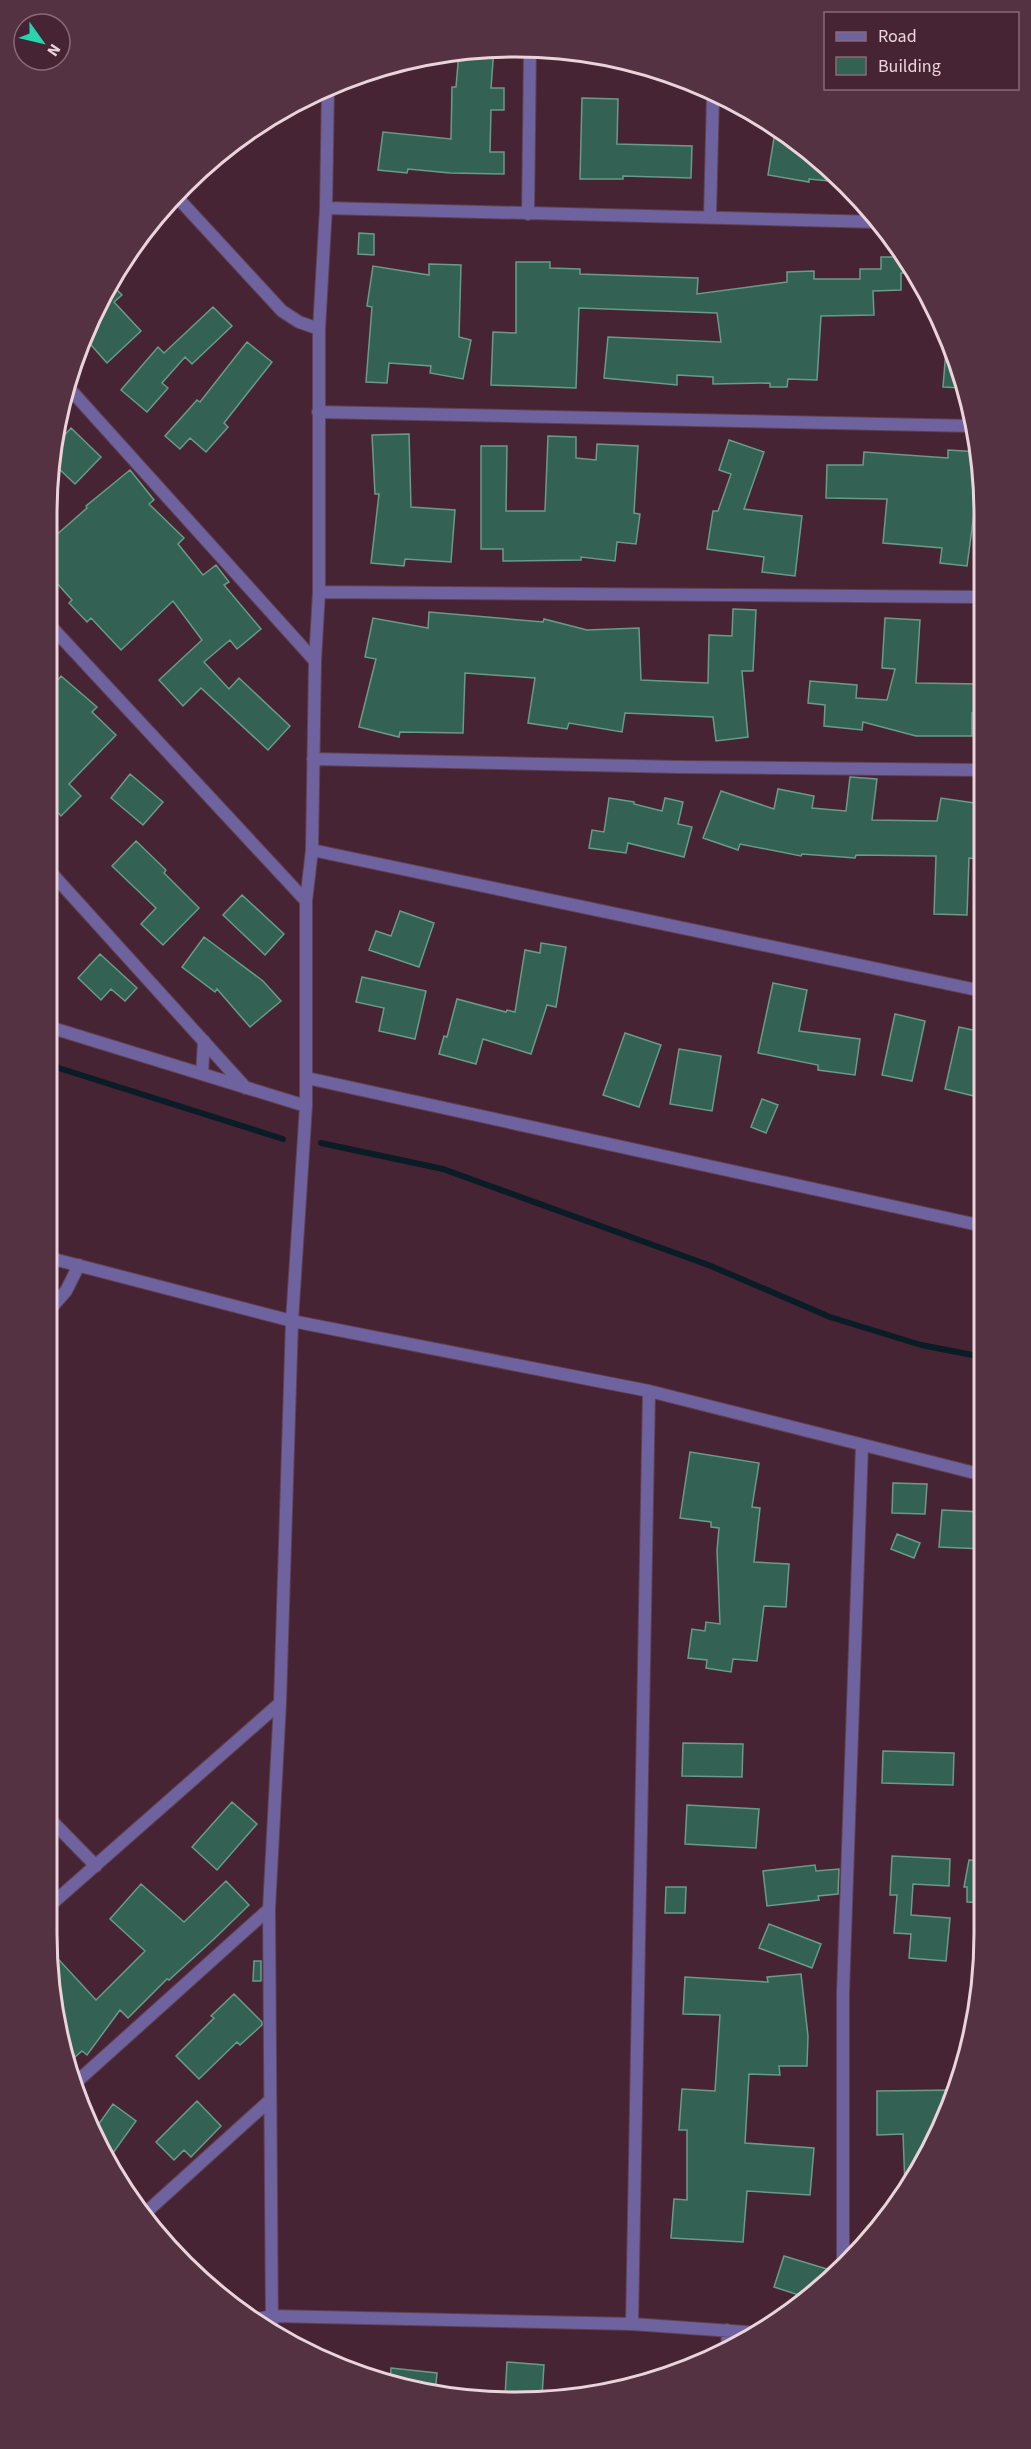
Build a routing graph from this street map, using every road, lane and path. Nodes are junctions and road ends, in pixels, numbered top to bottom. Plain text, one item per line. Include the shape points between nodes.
1 (530, 57) edge
2 (328, 97) edge
3 (712, 101) edge
4 (181, 202) edge
5 (326, 208) junction
6 (528, 214) junction
7 (710, 216) junction
8 (867, 222) edge
9 (319, 329) junction
10 (74, 394) edge
11 (318, 412) junction
12 (965, 426) edge
13 (319, 592) junction
14 (974, 597) edge
15 (57, 633) edge
16 (315, 661) junction
17 (313, 759) junction
18 (974, 770) edge
19 (312, 850) junction
20 (57, 879) edge
21 (306, 901) junction
22 (974, 989) edge
23 (57, 1029) edge
24 (204, 1041) junction
25 (202, 1074) junction
26 (307, 1078) junction
27 (246, 1088) junction
28 (306, 1106) junction
29 (974, 1224) edge
30 (57, 1260) edge
31 (79, 1265) junction
32 (57, 1302) edge
33 (292, 1321) junction
34 (649, 1391) junction
35 (862, 1445) junction
36 (974, 1473) edge
37 (280, 1703) junction
38 (57, 1826) edge
39 (96, 1866) junction
40 (57, 1900) edge
41 (269, 1909) junction
42 (80, 2079) edge
43 (269, 2101) junction
44 (149, 2209) edge
45 (843, 2255) edge
46 (272, 2316) junction
47 (265, 2317) edge
48 (272, 2322) edge
49 (632, 2324) junction
50 (727, 2331) junction
51 (743, 2332) edge
52 (728, 2340) edge

1 - 6 street
2 - 5 street
3 - 7 street
4 - 9 street via 282,312
5 - 6 street
5 - 9 street
6 - 7 street
7 - 8 street
9 - 11 street
10 - 16 street
11 - 12 street
11 - 13 street
13 - 14 street
13 - 16 street
15 - 21 street
16 - 17 street
17 - 18 street
17 - 19 street
19 - 21 street
19 - 22 street
20 - 24 street
21 - 26 street
23 - 25 street
24 - 25 street
24 - 27 street
25 - 27 street
26 - 28 street
26 - 29 street
27 - 28 street
28 - 33 street
30 - 31 street
31 - 32 street
31 - 33 street
33 - 34 street
33 - 37 street
34 - 35 street
34 - 49 street
35 - 36 street
35 - 45 street via 843,1993
37 - 39 street
37 - 41 street
38 - 39 street
39 - 40 street
41 - 42 street
41 - 43 street
43 - 44 street
43 - 46 street
46 - 47 street
46 - 48 street
46 - 49 street
49 - 50 street
50 - 51 street
50 - 52 street

